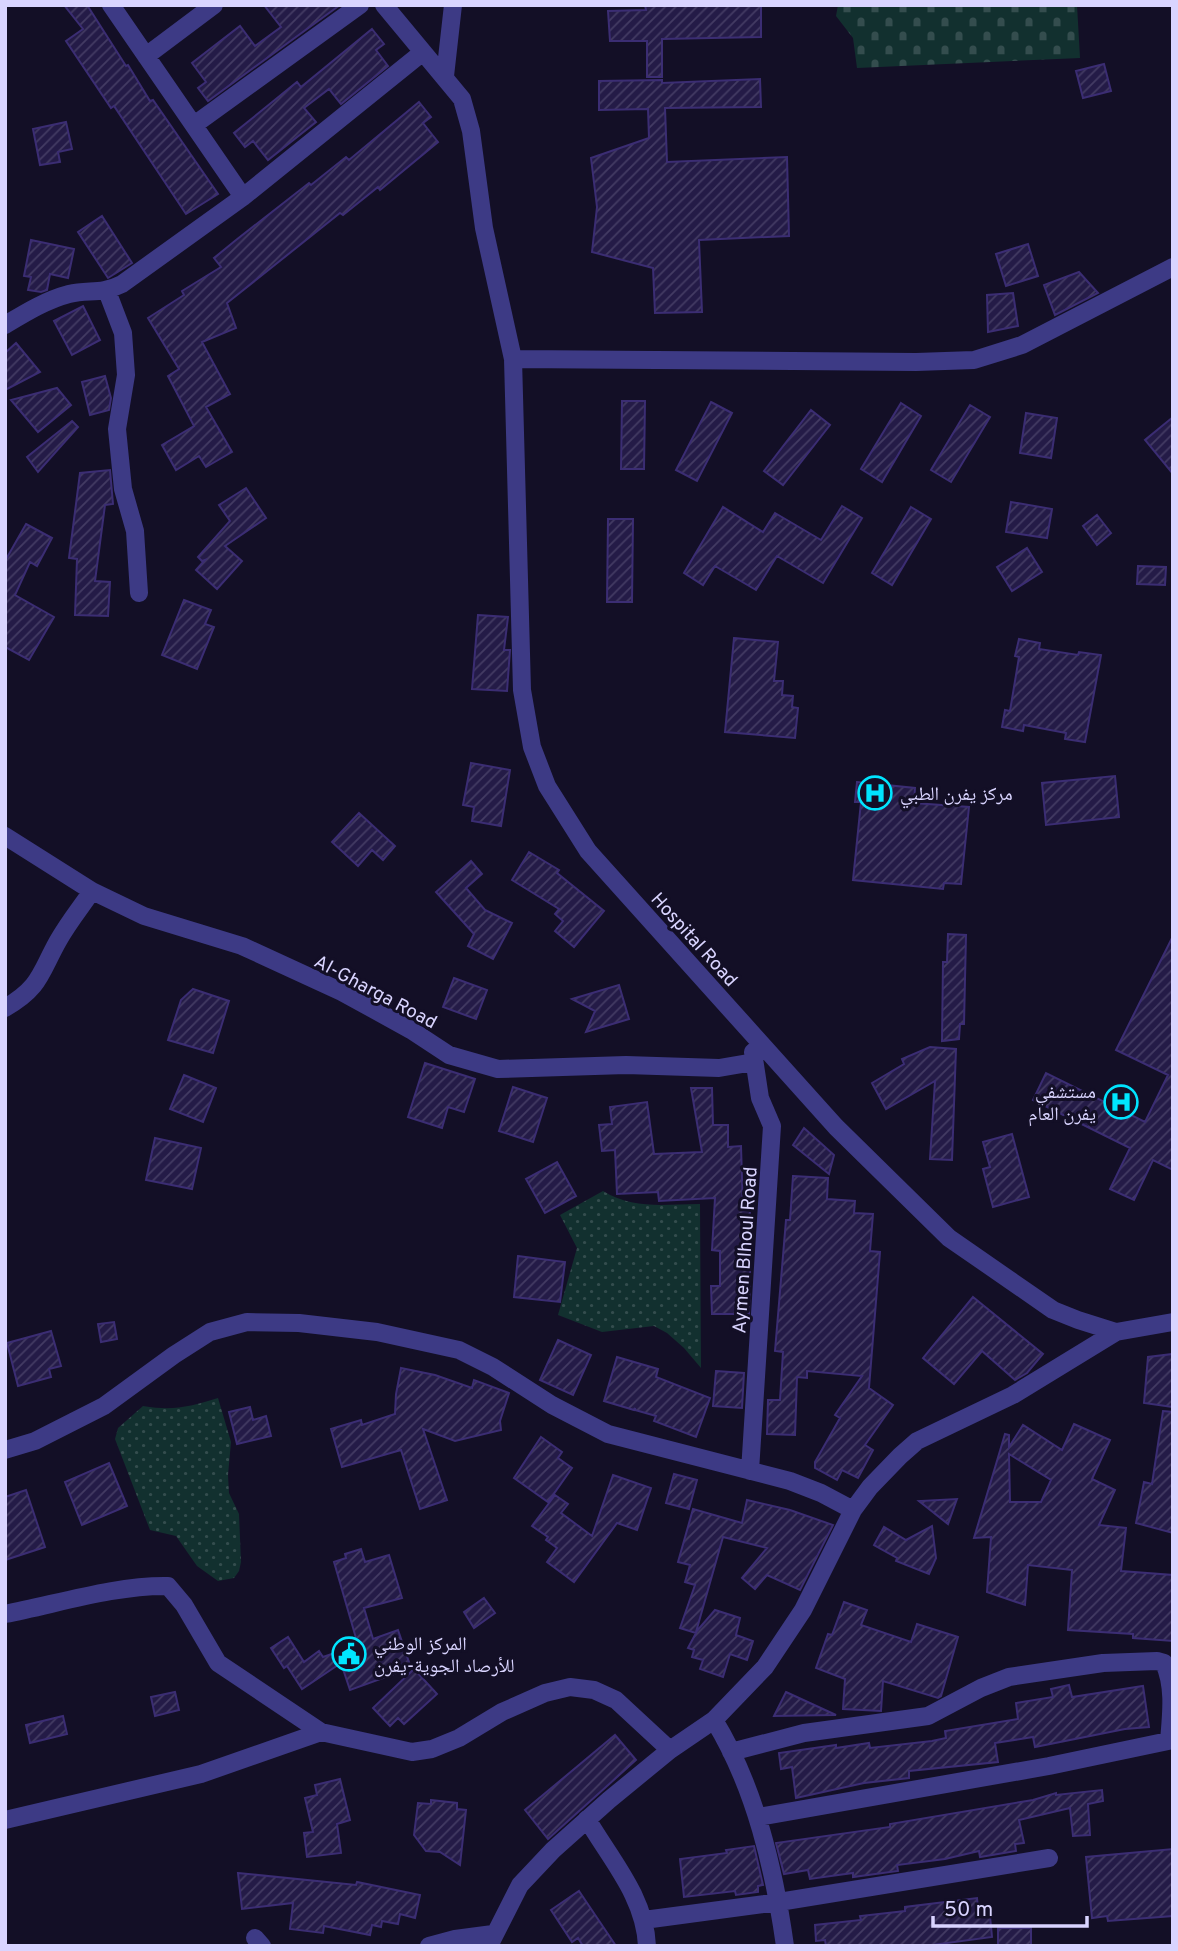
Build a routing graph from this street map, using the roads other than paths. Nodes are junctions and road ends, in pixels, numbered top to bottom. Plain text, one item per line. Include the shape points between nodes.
1 (111, 5) edge
2 (214, 5) edge
3 (360, 5) edge
4 (384, 5) edge
5 (453, 5) edge
6 (423, 52) junction
7 (146, 56) junction
8 (445, 76) junction
9 (194, 125) junction
10 (243, 197) junction
11 (1173, 267) edge
12 (107, 291) junction
13 (5, 325) edge
14 (513, 359) junction
15 (139, 593) dead end
16 (5, 836) edge
17 (92, 891) junction
18 (5, 1009) edge
19 (752, 1035) junction
20 (754, 1062) junction
21 (1173, 1322) edge
22 (1116, 1332) junction
23 (5, 1450) edge
24 (750, 1471) junction
25 (853, 1510) junction
26 (5, 1614) edge
27 (714, 1720) junction
28 (321, 1732) junction
29 (1171, 1740) edge
30 (670, 1750) junction
31 (731, 1752) junction
32 (758, 1817) junction
33 (5, 1819) edge
34 (587, 1819) junction
35 (1049, 1858) dead end
36 (779, 1902) junction
37 (645, 1920) junction
38 (491, 1940) edge
39 (429, 1946) edge
40 (647, 1946) edge
41 (785, 1946) edge

1 - 7 street
2 - 7 street
3 - 9 street
4 - 6 street, Hospital Road
5 - 8 street
6 - 8 street, Hospital Road
6 - 10 street
7 - 9 street
8 - 14 street, Hospital Road via 462,99 471,131 484,228
9 - 10 street
10 - 12 street
11 - 14 street via 1023,345 974,360
12 - 13 street via 70,293
12 - 15 street via 123,333 126,375 117,429 123,489 135,531
14 - 19 street, Hospital Road via 519,633 532,747 547,786 588,851
16 - 17 street, Al-Gharga Road
17 - 18 street via 58,940 39,980
17 - 20 street, Al-Gharga Road via 144,916 242,946 342,992 449,1055 498,1069 719,1068
19 - 20 street, Aymen Blhoul Road
19 - 22 street, Hospital Road via 949,1238 1053,1310
20 - 24 street, Aymen Blhoul Road via 760,1098 772,1126
21 - 22 street, Hospital Road
22 - 25 street via 1013,1395 917,1441
23 - 24 street via 35,1441 104,1406 210,1332 247,1322 299,1322 377,1332 459,1350 608,1434
24 - 25 street via 790,1481
25 - 27 street via 803,1610 765,1667
26 - 28 street via 168,1586 218,1663
27 - 30 street
27 - 31 street
28 - 30 street via 412,1752 432,1749 513,1707 570,1687 594,1690 616,1700
28 - 33 street via 201,1774
29 - 31 street via 1169,1680 1164,1663 1157,1661 1103,1663 1009,1677 928,1716 804,1733
29 - 32 street
30 - 34 street
31 - 32 street
32 - 36 street
34 - 37 street via 629,1883
34 - 38 street via 520,1885
35 - 36 street
36 - 37 street
36 - 41 street
37 - 40 street
38 - 39 street via 454,1939

